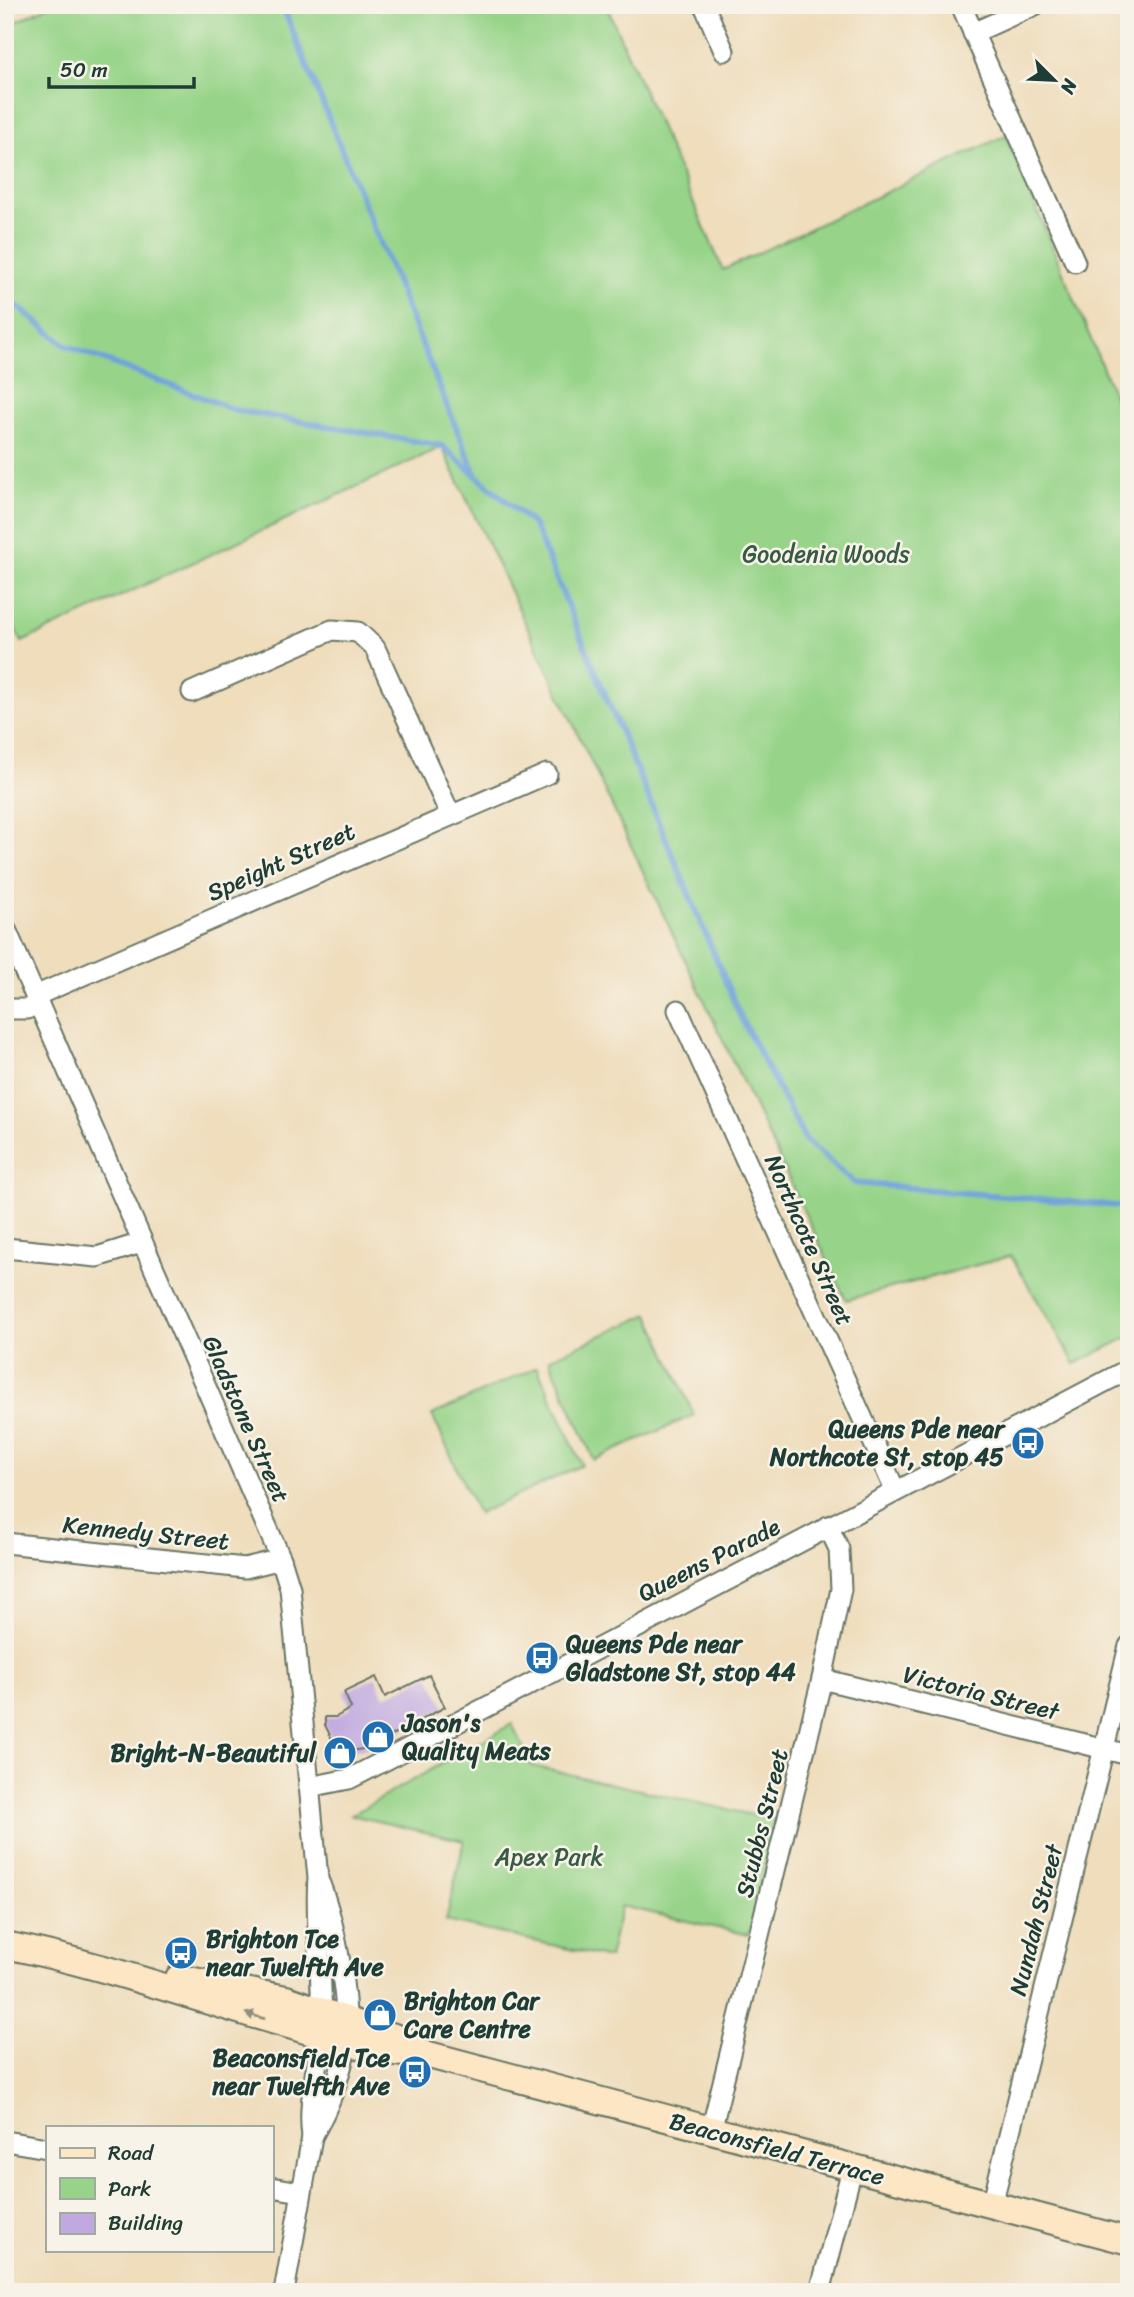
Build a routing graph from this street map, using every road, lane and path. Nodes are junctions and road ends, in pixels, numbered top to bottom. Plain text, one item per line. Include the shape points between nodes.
1 (704, 5) edge
2 (961, 5) edge
3 (1035, 5) edge
4 (974, 33) junction
5 (724, 51) dead end
6 (1075, 262) dead end
7 (192, 692) dead end
8 (547, 775) dead end
9 (450, 814) junction
10 (5, 927) edge
11 (37, 1000) junction
12 (5, 1009) edge
13 (678, 1010) dead end
14 (141, 1243) junction
15 (5, 1248) edge
16 (1129, 1369) edge
17 (895, 1490) junction
18 (828, 1526) junction
19 (5, 1543) edge
20 (281, 1559) junction
21 (1129, 1646) edge
22 (822, 1679) junction
23 (1103, 1749) junction
24 (1129, 1755) edge
25 (309, 1787) junction
26 (318, 1878) junction
27 (5, 1945) edge
28 (320, 2022) junction
29 (346, 2030) junction
30 (711, 2131) junction
31 (312, 2137) junction
32 (5, 2141) edge
33 (46, 2148) edge
34 (852, 2169) junction
35 (273, 2187) edge
36 (301, 2192) junction
37 (992, 2205) junction
38 (1129, 2241) edge
39 (284, 2292) edge
40 (820, 2292) edge

1 - 5 street
2 - 4 street
3 - 4 street
4 - 6 street
7 - 9 street via 332,631 358,632 375,648
8 - 9 street, Speight Street
9 - 11 street, Speight Street
10 - 11 street, Gladstone Street
11 - 12 street, Speight Street via 27,1009
11 - 14 street, Gladstone Street
13 - 17 street, Northcote Street
14 - 15 street via 89,1257
14 - 20 street, Gladstone Street
16 - 17 street, Queens Parade
17 - 18 street, Queens Parade
18 - 22 street, Stubbs Street via 839,1549 841,1589
18 - 25 street, Queens Parade via 356,1775
19 - 20 street, Kennedy Street via 245,1568
20 - 25 street, Gladstone Street via 294,1612
21 - 23 street, Nundah Street
22 - 23 street, Victoria Street
22 - 30 street, Stubbs Street
23 - 24 street, Victoria Street
23 - 37 street, Nundah Street
25 - 26 street, Gladstone Street
26 - 28 street, Gladstone Street
26 - 29 street, Gladstone Street via 329,1907
27 - 28 main road, Beaconsfield Terrace via 136,1976 173,1992
28 - 29 main road, Beaconsfield Terrace
28 - 31 street, Gladstone Street via 309,2114
29 - 30 main road, Beaconsfield Terrace via 400,2054 425,2054
29 - 31 street via 323,2117
30 - 34 main road, Beaconsfield Terrace
31 - 36 street
32 - 33 street
34 - 37 main road, Beaconsfield Terrace
34 - 40 street
35 - 36 street
36 - 39 street
37 - 38 main road, Beaconsfield Terrace

